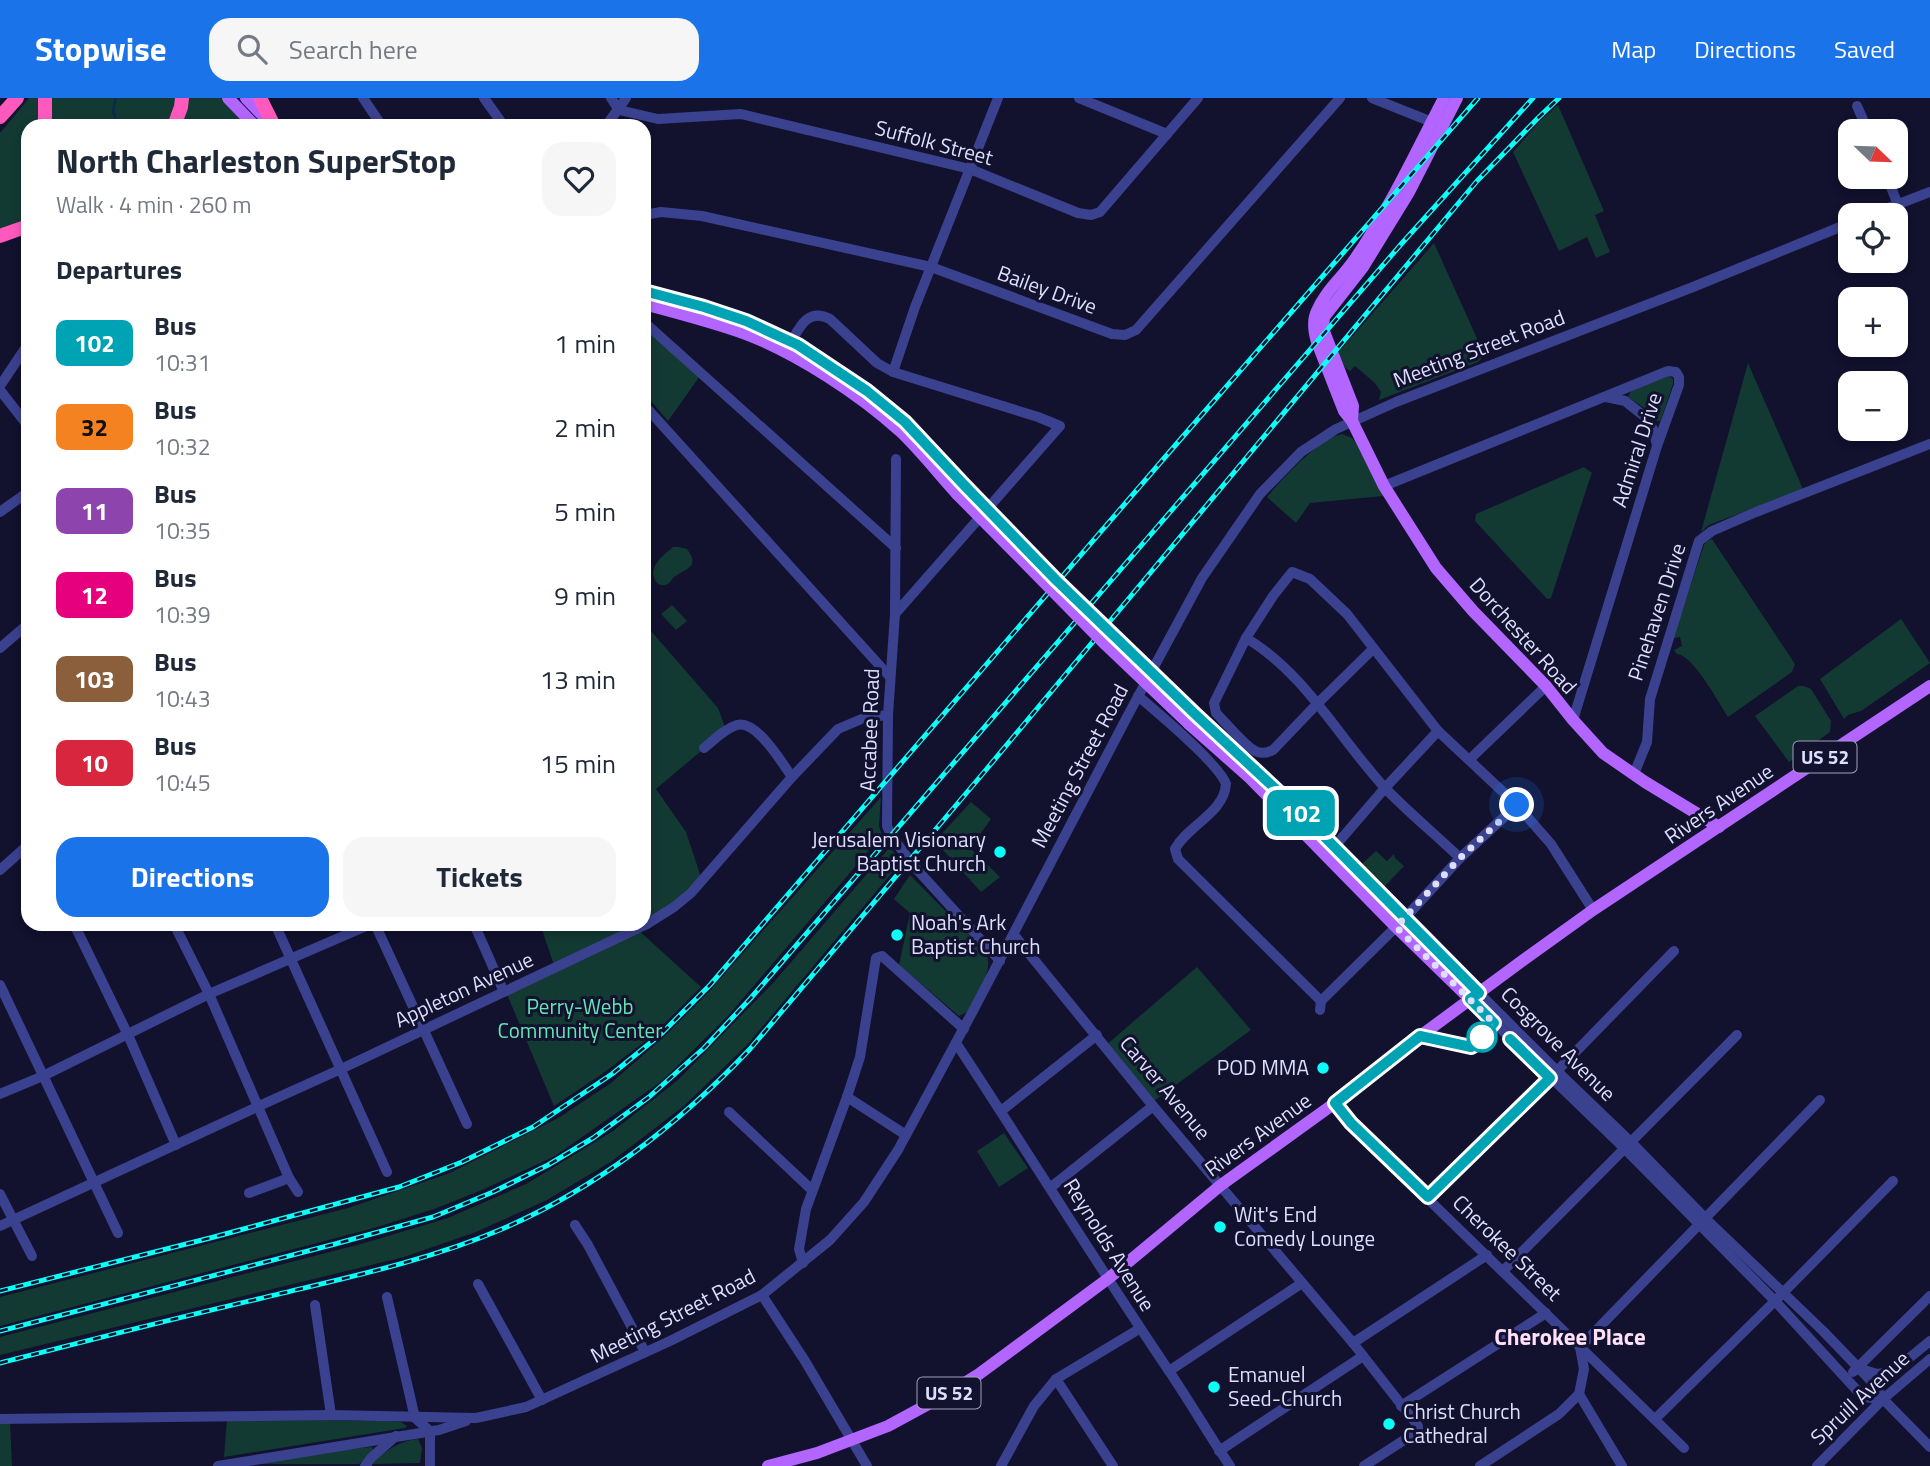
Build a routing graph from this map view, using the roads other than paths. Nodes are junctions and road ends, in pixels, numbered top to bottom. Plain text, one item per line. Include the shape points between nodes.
1 (17, 98) edge
2 (45, 98) edge
3 (182, 98) edge
4 (228, 98) edge
5 (246, 98) edge
6 (260, 98) edge
7 (484, 98) edge
8 (611, 98) edge
9 (626, 98) edge
10 (998, 98) edge
11 (1079, 98) edge
12 (1198, 98) edge
13 (1340, 98) edge
14 (1372, 98) edge
15 (1444, 98) edge
16 (1457, 98) edge
17 (368, 100) edge
18 (1857, 106) dead end
19 (619, 110) junction
20 (0, 117) edge
21 (45, 119) edge
22 (176, 119) edge
23 (248, 119) edge
24 (267, 119) edge
25 (270, 119) edge
26 (378, 119) edge
27 (499, 119) edge
28 (612, 119) edge
29 (1863, 119) edge
30 (1437, 124) junction
31 (1167, 134) junction
32 (970, 169) junction
33 (1930, 192) edge
34 (1903, 203) edge
35 (651, 214) edge
36 (21, 228) edge
37 (1838, 228) edge
38 (0, 236) edge
39 (931, 267) junction
40 (651, 293) edge
41 (651, 306) edge
42 (651, 328) edge
43 (791, 342) junction
44 (21, 355) edge
45 (893, 372) junction
46 (0, 388) edge
47 (1605, 397) junction
48 (651, 413) edge
49 (21, 416) edge
50 (1352, 421) junction
51 (1930, 444) edge
52 (1657, 446) junction
53 (896, 459) dead end
54 (1384, 486) junction
55 (960, 490) junction
56 (21, 497) edge
57 (0, 512) edge
58 (896, 548) junction
59 (895, 614) junction
60 (21, 630) edge
61 (1246, 638) junction
62 (0, 648) edge
63 (1373, 649) junction
64 (890, 677) junction
65 (1546, 686) junction
66 (1930, 686) edge
67 (1138, 696) junction
68 (1316, 705) junction
69 (888, 715) junction
70 (1192, 719) junction
71 (1573, 720) junction
72 (1438, 731) junction
73 (704, 748) dead end
74 (1470, 759) junction
75 (1634, 774) junction
76 (792, 776) junction
77 (1385, 788) junction
78 (1517, 805) junction
79 (1719, 827) junction
80 (1335, 846) junction
81 (21, 852) edge
82 (1460, 858) junction
83 (0, 870) edge
84 (1593, 910) junction
85 (651, 921) edge
86 (1400, 923) junction
87 (77, 931) edge
88 (178, 931) edge
89 (278, 931) edge
90 (357, 931) edge
91 (376, 931) edge
92 (477, 931) edge
93 (632, 931) edge
94 (1014, 935) junction
95 (1674, 951) dead end
96 (291, 959) junction
97 (1000, 961) junction
98 (0, 985) edge
99 (504, 992) junction
100 (209, 994) junction
101 (1474, 996) junction
102 (964, 1028) junction
103 (424, 1030) junction
104 (128, 1035) junction
105 (1097, 1035) junction
106 (1737, 1035) dead end
107 (956, 1043) junction
108 (341, 1069) junction
109 (1553, 1075) junction
110 (43, 1076) junction
111 (0, 1094) edge
112 (848, 1097) junction
113 (1820, 1100) dead end
114 (1335, 1103) junction
115 (259, 1105) junction
116 (1153, 1106) junction
117 (1001, 1111) junction
118 (729, 1112) dead end
119 (467, 1124) dead end
120 (906, 1136) junction
121 (176, 1145) junction
122 (1628, 1146) junction
123 (387, 1172) dead end
124 (289, 1178) junction
125 (1893, 1181) dead end
126 (95, 1182) junction
127 (1221, 1185) junction
128 (1050, 1188) junction
129 (812, 1190) junction
130 (298, 1192) dead end
131 (248, 1193) dead end
132 (0, 1194) edge
133 (1428, 1197) junction
134 (13, 1220) junction
135 (1703, 1222) junction
136 (575, 1225) dead end
137 (0, 1226) edge
138 (118, 1233) dead end
139 (1487, 1255) junction
140 (32, 1256) dead end
141 (803, 1263) junction
142 (1503, 1271) junction
143 (1109, 1278) junction
144 (1302, 1283) junction
145 (478, 1284) dead end
146 (1783, 1292) junction
147 (762, 1295) junction
148 (1930, 1296) edge
149 (387, 1297) dead end
150 (1775, 1301) junction
151 (315, 1305) dead end
152 (1546, 1313) junction
153 (1139, 1329) junction
154 (1930, 1340) edge
155 (1353, 1343) junction
156 (1580, 1346) junction
157 (645, 1352) junction
158 (1363, 1356) junction
159 (1930, 1359) edge
160 (1857, 1368) junction
161 (1169, 1371) junction
162 (1847, 1378) junction
163 (1056, 1379) junction
164 (1579, 1394) junction
165 (1883, 1399) junction
166 (542, 1400) junction
167 (1401, 1406) junction
168 (331, 1415) junction
169 (415, 1418) junction
170 (476, 1418) junction
171 (0, 1419) edge
172 (1655, 1419) junction
173 (430, 1431) junction
174 (397, 1436) junction
175 (852, 1440) junction
176 (1930, 1447) edge
177 (1684, 1448) dead end
178 (1219, 1451) junction
179 (218, 1466) edge
180 (365, 1466) edge
181 (430, 1466) edge
182 (768, 1466) edge
183 (867, 1466) edge
184 (1001, 1466) edge
185 (1113, 1466) edge
186 (1230, 1466) edge
187 (1364, 1466) edge
188 (1480, 1466) edge
189 (1622, 1466) edge
190 (1816, 1466) edge

1 - 20 highway
2 - 21 highway
3 - 22 highway
4 - 23 main road
5 - 24 main road
6 - 25 highway
7 - 27 street
8 - 19 street
9 - 19 street
10 - 32 street
11 - 31 street
12 - 31 street, Suffolk Street
13 - 39 street, Bailey Drive via 1136,330 1125,335
14 - 30 street
15 - 30 main road, Dorchester Road
16 - 30 main road, Dorchester Road
17 - 26 street
18 - 29 street
19 - 28 street
19 - 32 street, Suffolk Street via 657,119 741,114
30 - 50 main road, Dorchester Road via 1409,192 1363,267 1324,317 1324,329 1353,405
31 - 32 street, Suffolk Street via 1100,212 1091,215
32 - 39 street
33 - 34 street
35 - 39 street, Bailey Drive via 702,216
36 - 38 highway
37 - 50 street, Meeting Street Road
39 - 45 street
40 - 43 main road, Cosgrove Avenue via 746,321
41 - 55 main road, Cosgrove Avenue via 738,331 797,358 864,402
42 - 58 street
43 - 45 street via 810,317 819,315 830,319
43 - 55 main road, Cosgrove Avenue via 867,391 905,422
44 - 46 street
45 - 59 street via 1060,426
46 - 49 street
47 - 52 street via 1625,401 1644,416
47 - 52 street, Admiral Drive via 1668,371 1676,372 1679,385
47 - 54 street, Admiral Drive
48 - 64 street
50 - 54 main road, Dorchester Road
50 - 67 street, Meeting Street Road via 1301,452 1260,494 1202,578
51 - 75 street, Pinehaven Drive via 1787,499 1699,541 1650,699 1647,742
52 - 71 street, Admiral Drive
53 - 58 street, Accabee Road
54 - 65 main road, Dorchester Road via 1436,568
55 - 70 main road, Cosgrove Avenue, bridge via 1106,645
56 - 57 street
58 - 59 street, Accabee Road
59 - 64 street, Accabee Road
60 - 62 street
61 - 63 street via 1292,572 1310,579 1347,614
61 - 68 street via 1266,650
61 - 68 street via 1214,703 1216,713 1248,746 1254,751 1273,750
63 - 68 street
63 - 72 street
64 - 69 street, Accabee Road
65 - 71 main road, Dorchester Road
65 - 74 street
66 - 79 main road, Rivers Avenue / US 52
67 - 86 street via 1187,740 1226,784 1223,799 1180,840 1175,849 1178,859 1320,1005
67 - 94 street, Meeting Street Road
68 - 77 street
69 - 76 street, Appleton Avenue via 864,718 838,729
69 - 97 street, Accabee Road via 886,802 891,835
70 - 80 main road, Cosgrove Avenue via 1257,770
70 - 86 main road, Cosgrove Avenue
71 - 75 main road, Dorchester Road via 1603,753
72 - 74 street
72 - 77 street
73 - 76 street via 726,730 746,725
74 - 78 street
75 - 79 main road, Dorchester Road
76 - 85 street, Appleton Avenue via 691,893
77 - 80 street
77 - 82 street
78 - 82 street
78 - 84 street via 1551,844
79 - 84 main road, Rivers Avenue / US 52
80 - 86 main road, Cosgrove Avenue
81 - 83 street
82 - 86 street
84 - 101 main road, Rivers Avenue / US 52
86 - 101 main road, Cosgrove Avenue
87 - 104 street
88 - 100 street
89 - 96 street
90 - 96 street
91 - 103 street
92 - 99 street
93 - 99 street, Appleton Avenue
94 - 97 street, Meeting Street Road
94 - 105 street, Carver Avenue
95 - 109 street
96 - 100 street
96 - 108 street
97 - 102 street, Meeting Street Road
98 - 110 street
99 - 103 street, Appleton Avenue
100 - 104 street
100 - 115 street
101 - 109 street, Cosgrove Avenue
101 - 114 main road, Rivers Avenue / US 52
102 - 107 street, Meeting Street Road
102 - 112 street via 881,956 876,958 860,1057
103 - 108 street, Appleton Avenue
103 - 119 street
104 - 110 street
104 - 121 street
105 - 116 street, Carver Avenue
105 - 117 street
106 - 122 street
107 - 117 street, Reynolds Avenue
107 - 120 street, Meeting Street Road
108 - 115 street, Appleton Avenue
108 - 123 street
109 - 122 street, Cosgrove Avenue
109 - 133 street
110 - 111 street
110 - 126 street
112 - 120 street
112 - 129 street
113 - 135 street
114 - 127 main road, Rivers Avenue / US 52
114 - 133 street, Cherokee Street
115 - 121 street, Appleton Avenue
115 - 124 street
116 - 127 street, Carver Avenue
116 - 128 street
117 - 128 street, Reynolds Avenue
118 - 129 street
120 - 141 street, Meeting Street Road via 864,1202
121 - 126 street, Appleton Avenue
122 - 135 street, Cosgrove Avenue
122 - 142 street
124 - 130 street
124 - 131 street
125 - 146 street
126 - 134 street, Appleton Avenue
126 - 138 street
127 - 143 main road, Rivers Avenue / US 52
127 - 144 street, Carver Avenue
128 - 143 street, Reynolds Avenue
129 - 141 street via 799,1249
132 - 134 street
133 - 139 street, Cherokee Street
134 - 137 street, Appleton Avenue
134 - 140 street
135 - 146 street, Cosgrove Avenue
135 - 150 street, Cosgrove Avenue
135 - 156 street
136 - 157 street
139 - 142 street, Cherokee Street
139 - 155 street
141 - 147 street, Meeting Street Road
142 - 152 street, Cherokee Street
143 - 153 street, Reynolds Avenue
143 - 175 main road, Rivers Avenue / US 52 via 979,1374 888,1426
144 - 155 street, Carver Avenue
144 - 161 street
145 - 166 street
146 - 150 street
146 - 160 street, Cosgrove Avenue
147 - 157 street, Meeting Street Road
147 - 175 street
148 - 160 street
149 - 169 street
150 - 162 street, Cosgrove Avenue
150 - 172 street
151 - 168 street
152 - 156 street, Cherokee Street
152 - 167 street
153 - 161 street, Reynolds Avenue
153 - 163 street
154 - 160 street via 1892,1372 1877,1374
155 - 158 street, Carver Avenue
156 - 164 street via 1584,1369
156 - 172 street, Cherokee Street
157 - 166 street, Meeting Street Road
158 - 167 street, Carver Avenue
158 - 178 street
159 - 165 street, Spruill Avenue
160 - 162 street
160 - 165 street, Cosgrove Avenue
161 - 178 street, Reynolds Avenue
162 - 165 street, Cosgrove Avenue via 1863,1397
163 - 184 street via 1034,1406
163 - 185 street
164 - 188 street via 1559,1414
164 - 189 street
165 - 176 street, Cosgrove Avenue
165 - 190 street, Spruill Avenue
166 - 170 street, Meeting Street Road
167 - 187 street, Carver Avenue via 1418,1430
168 - 169 street, Meeting Street Road
168 - 171 street, Meeting Street Road
169 - 170 street, Meeting Street Road
169 - 173 street
170 - 173 street, Meeting Street Road
172 - 177 street, Cherokee Street
173 - 174 street, Meeting Street Road
173 - 181 street
174 - 179 street, Meeting Street Road
174 - 180 street
175 - 182 main road, Rivers Avenue / US 52
175 - 183 street
178 - 186 street, Reynolds Avenue

